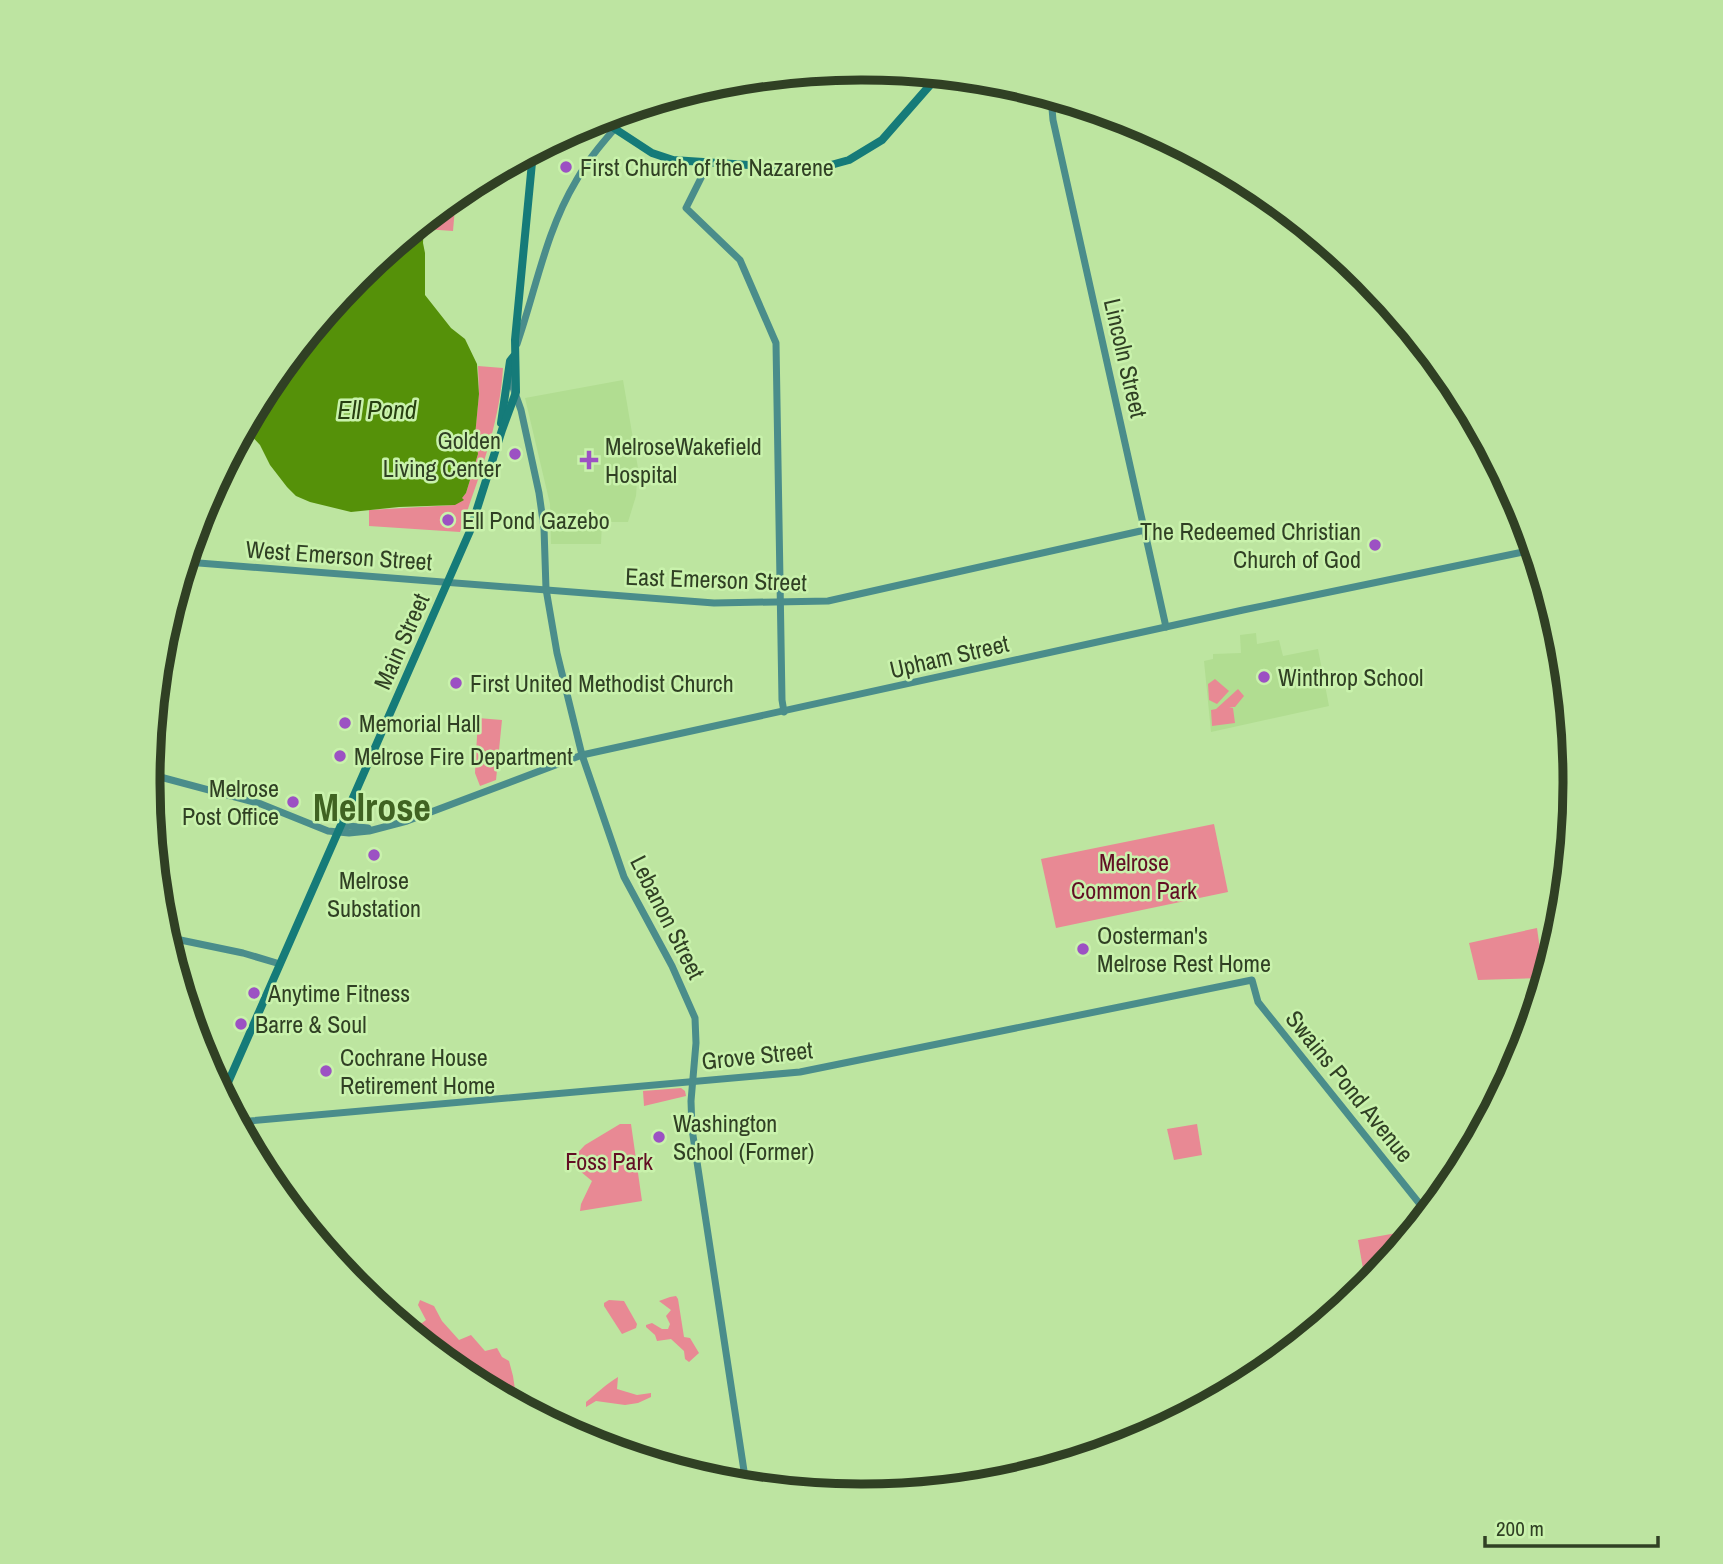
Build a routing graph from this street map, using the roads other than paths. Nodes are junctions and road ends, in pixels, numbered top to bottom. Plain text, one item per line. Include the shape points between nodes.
1 (931, 85) edge
2 (1052, 107) edge
3 (619, 124) edge
4 (612, 127) edge
5 (615, 129) junction
6 (532, 163) edge
7 (708, 164) junction
8 (538, 277) junction
9 (520, 290) junction
10 (514, 353) junction
11 (509, 376) junction
12 (516, 391) junction
13 (502, 430) junction
14 (1145, 530) junction
15 (1524, 552) edge
16 (195, 563) edge
17 (447, 582) junction
18 (546, 589) junction
19 (780, 602) junction
20 (1166, 627) junction
21 (784, 712) junction
22 (582, 755) junction
23 (160, 777) edge
24 (338, 831) junction
25 (178, 939) edge
26 (280, 964) junction
27 (1252, 980) joint
28 (693, 1081) junction
29 (228, 1083) edge
30 (248, 1121) edge
31 (1421, 1205) edge
32 (744, 1473) edge

1 - 7 main road via 891,132 845,162 805,169
2 - 14 street, Lincoln Street
3 - 5 street
4 - 5 main road
5 - 7 main road via 658,155
5 - 8 street via 571,189
6 - 9 main road, Main Street
7 - 19 street via 686,208 740,260 776,343
8 - 9 street via 532,287
8 - 10 street
9 - 10 main road, Main Street
10 - 11 main road, Main Street
10 - 12 main road, Main Street
11 - 12 street, Lebanon Street
11 - 13 main road, Main Street
12 - 13 main road, Main Street
12 - 18 street, Lebanon Street via 544,520
13 - 17 main road, Main Street via 470,531
14 - 19 street, East Emerson Street via 840,600
14 - 20 street, Lincoln Street
15 - 20 street, Upham Street
16 - 17 street, West Emerson Street
17 - 18 street, East Emerson Street
17 - 24 main road, Main Street
18 - 19 street, East Emerson Street via 714,603
18 - 22 street, Lebanon Street
19 - 21 street
20 - 21 street, Upham Street
21 - 22 street, Upham Street
22 - 24 street, Upham Street via 407,821 381,829
22 - 28 street, Lebanon Street via 624,877 694,1013
23 - 24 street, Upham Street
24 - 26 main road, Main Street
25 - 26 street
26 - 29 main road, Main Street
27 - 28 street, Grove Street via 800,1072
27 - 31 street, Swains Pond Avenue via 1258,1002
28 - 30 street, Grove Street
28 - 32 street, Lebanon Street via 694,1145

